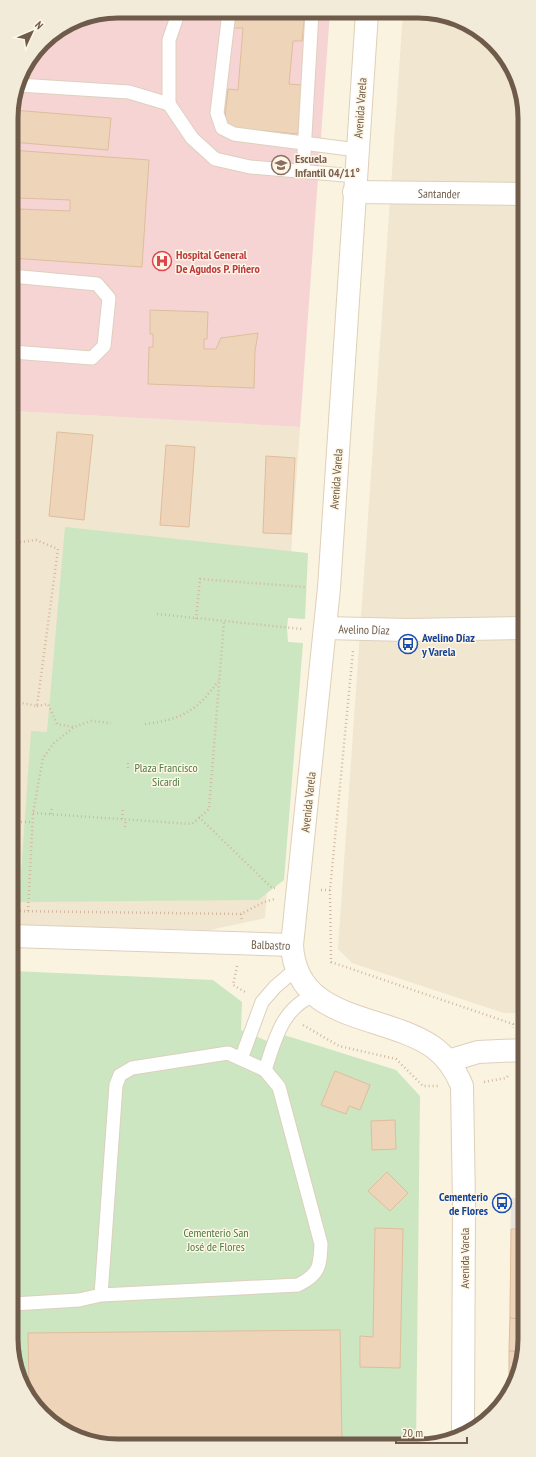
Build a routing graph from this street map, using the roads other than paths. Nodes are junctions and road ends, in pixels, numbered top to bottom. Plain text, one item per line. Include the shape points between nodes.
1 (177, 18) edge
2 (227, 18) edge
3 (312, 18) edge
4 (367, 18) edge
5 (23, 85) edge
6 (169, 104) junction
7 (304, 144) junction
8 (357, 150) junction
9 (303, 171) junction
10 (355, 184) junction
11 (518, 194) edge
12 (18, 277) edge
13 (18, 352) edge
14 (518, 628) edge
15 (315, 629) junction
16 (18, 936) edge
17 (292, 945) junction
18 (296, 969) junction
19 (315, 995) junction
20 (518, 1050) edge
21 (241, 1059) junction
22 (448, 1060) junction
23 (264, 1070) junction
24 (101, 1295) junction
25 (18, 1304) edge
26 (463, 1428) edge

1 - 6 lane via 169,40
2 - 7 lane via 217,113 222,128 234,134
3 - 7 lane
4 - 8 main road, Avenida Varela
5 - 6 lane via 129,92
6 - 9 lane via 192,138 215,159 250,167
7 - 8 lane
7 - 9 lane
8 - 10 main road, Avenida Varela
9 - 10 lane
10 - 11 main road, Santander
10 - 15 main road, Avenida Varela via 329,588
12 - 13 lane via 97,284 110,298 104,346 92,358
14 - 15 main road, Avelino Díaz
15 - 17 main road, Avenida Varela
16 - 17 main road, Balbastro
17 - 18 main road, Balbastro
18 - 19 main road, Balbastro
18 - 21 lane via 262,1002
19 - 22 main road, Balbastro via 340,1011 416,1038 433,1047
19 - 23 lane via 305,999 286,1016
20 - 22 main road via 478,1052
21 - 23 lane
21 - 24 lane via 228,1053 132,1068 120,1075 116,1085
22 - 26 main road, Avenida Varela via 462,1086
23 - 24 lane via 279,1087 282,1096 321,1244 320,1268 309,1280 298,1285
24 - 25 lane via 79,1300

